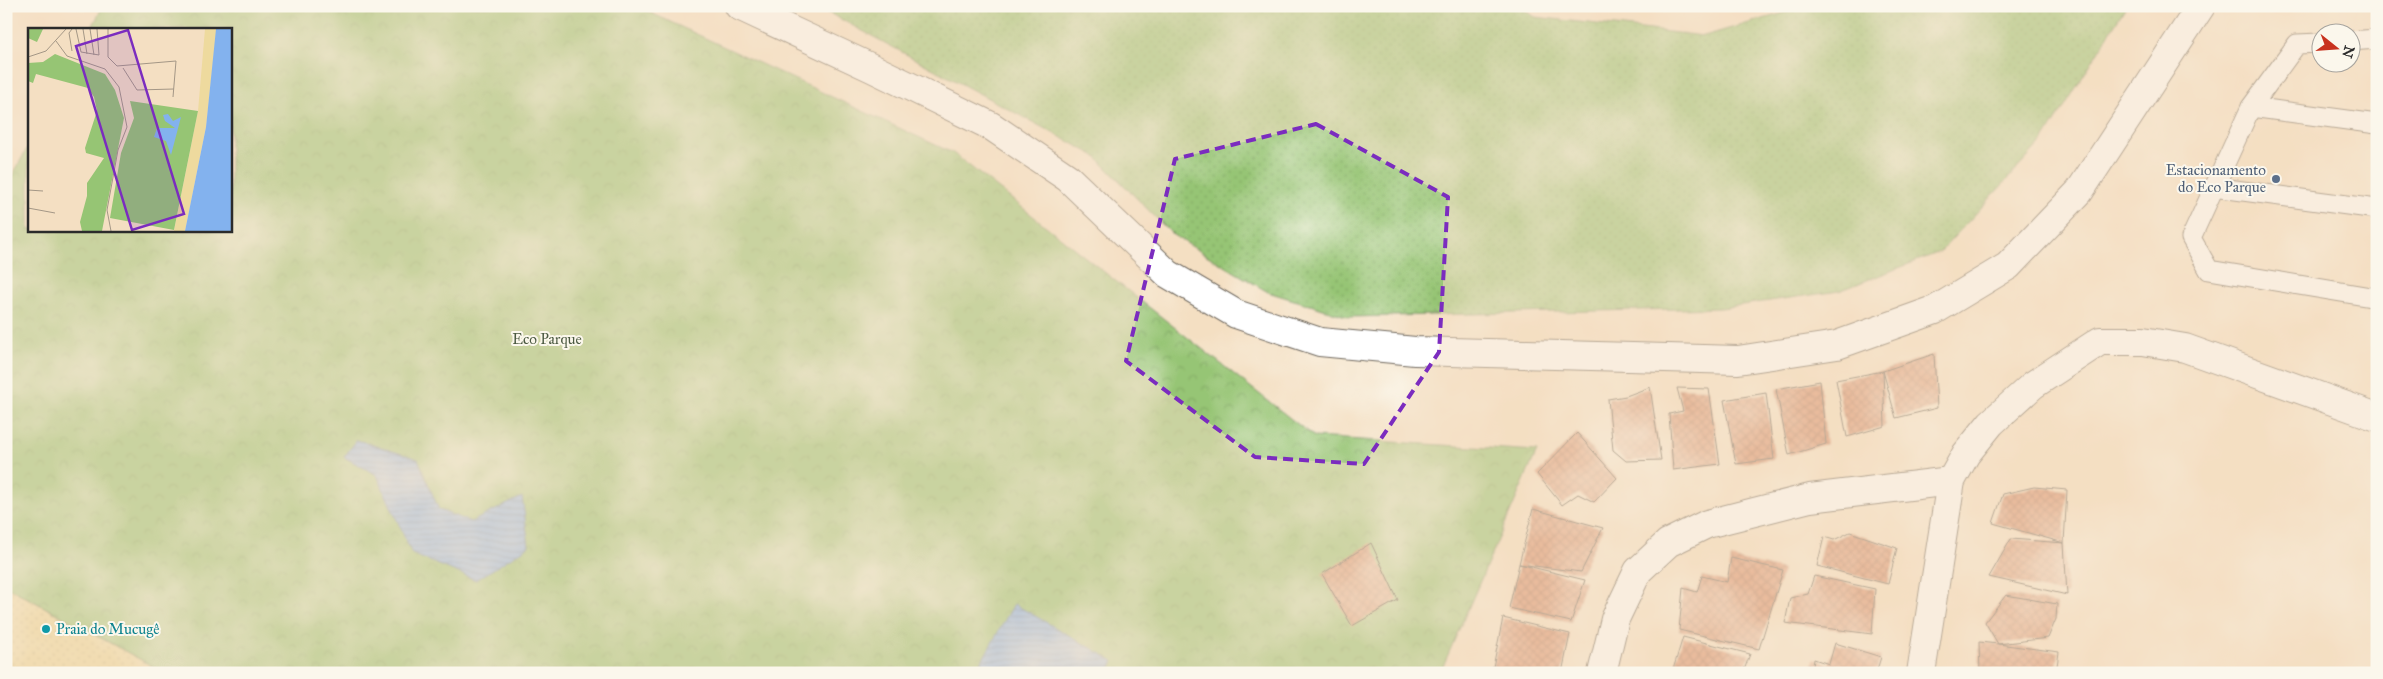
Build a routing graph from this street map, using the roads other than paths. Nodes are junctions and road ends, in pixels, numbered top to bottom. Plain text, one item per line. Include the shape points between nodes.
1 (739, 6) edge
2 (2201, 6) edge
3 (2377, 39) edge
4 (2360, 40) edge
5 (2310, 43) edge
6 (2251, 107) junction
7 (2377, 124) edge
8 (2213, 187) junction
9 (2377, 209) edge
10 (2377, 298) edge
11 (2377, 417) edge
12 (1951, 481) junction
13 (1602, 673) edge
14 (1921, 673) edge

1 - 2 street via 991,126 1068,178 1168,274 1236,314 1320,342 1415,351 1738,360 1836,346 1935,310 2008,266 2079,192
3 - 4 lane
5 - 6 lane via 2297,44
6 - 7 lane
6 - 8 lane
8 - 9 lane
8 - 10 lane via 2191,238 2209,270
11 - 12 street via 2185,348 2143,341 2100,341 2033,385 1991,423 1966,454
12 - 13 street via 1810,498 1707,524 1668,543 1638,571 1615,619
12 - 14 street

